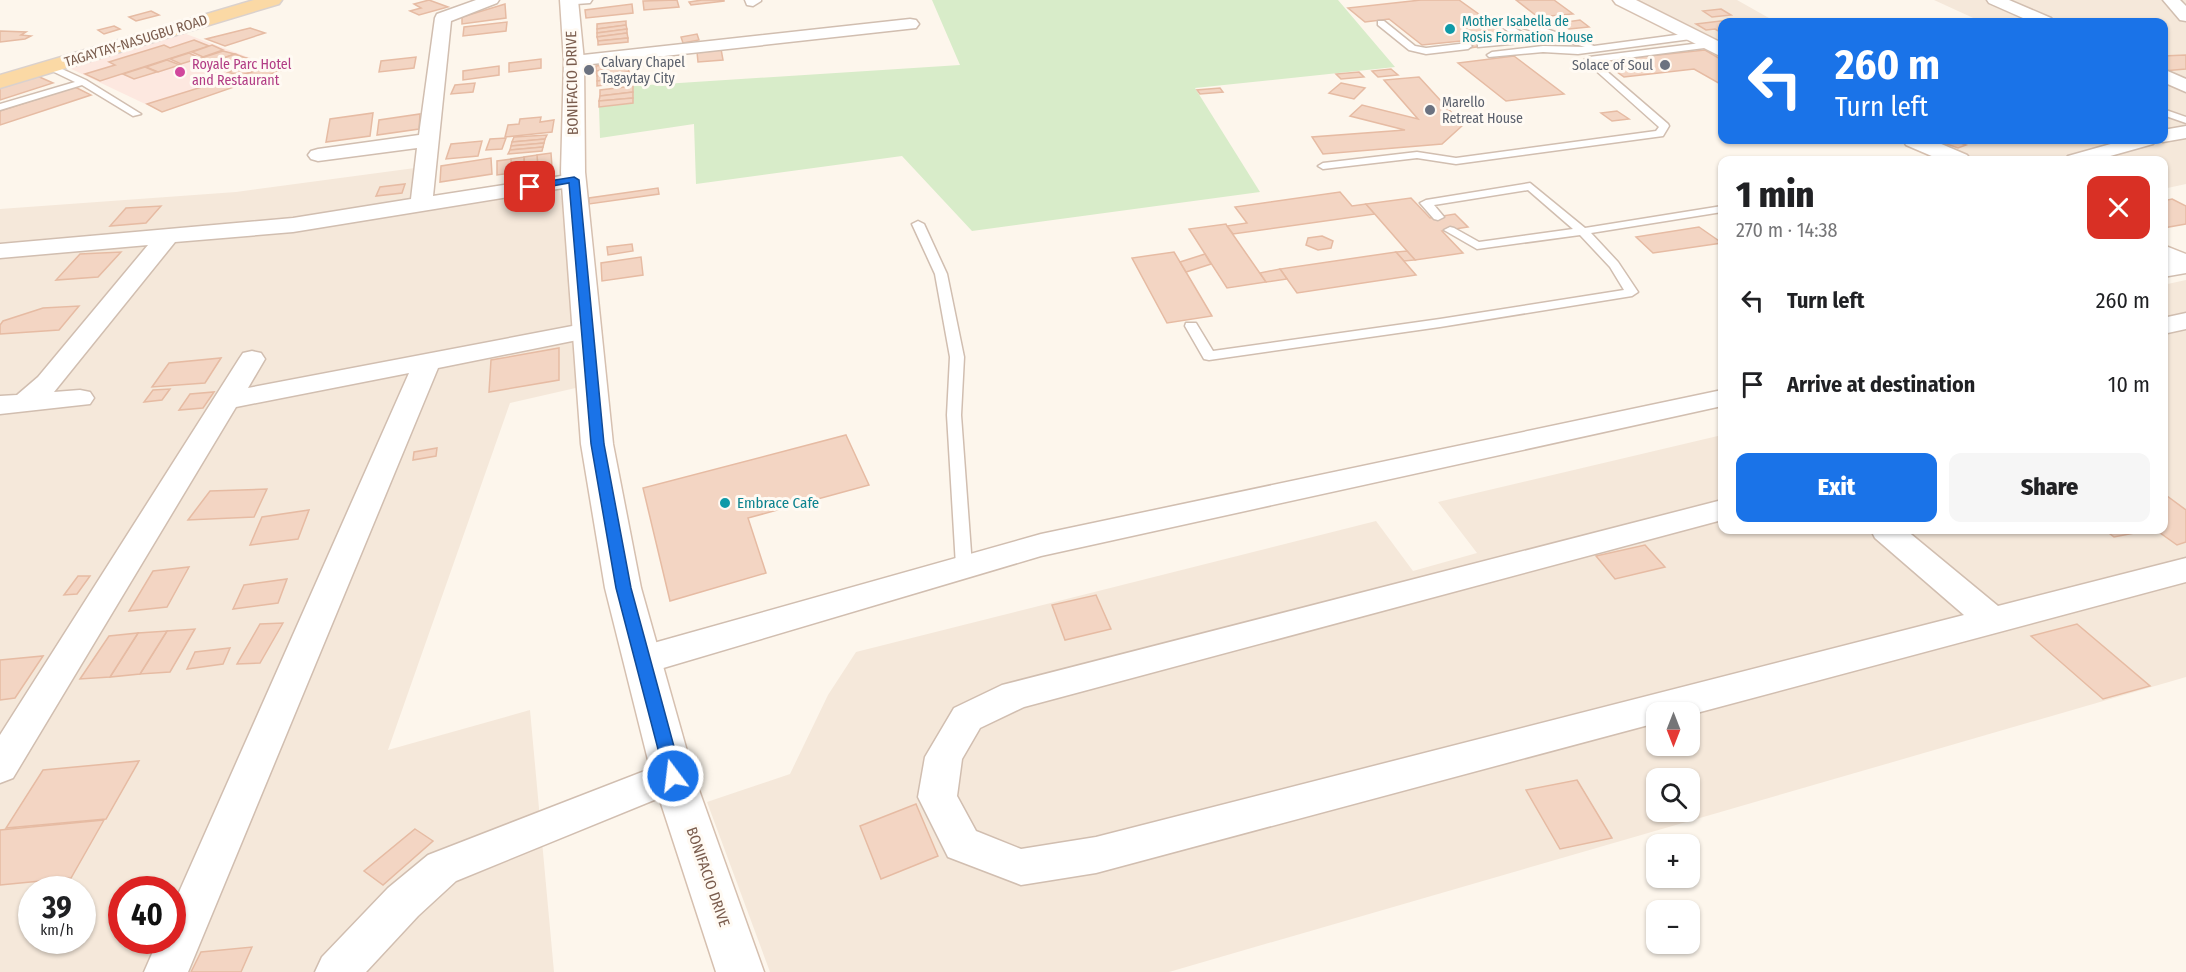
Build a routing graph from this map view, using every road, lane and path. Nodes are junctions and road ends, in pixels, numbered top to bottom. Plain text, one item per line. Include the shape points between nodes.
1 (250, 0) edge
2 (273, 0) edge
3 (491, 0) edge
4 (574, 0) edge
5 (1622, 0) edge
6 (2026, 0) edge
7 (2171, 0) edge
8 (1999, 2) edge
9 (1492, 13) dead end
10 (2186, 16) edge
11 (2036, 18) edge
12 (1506, 20) junction
13 (1381, 23) dead end
14 (910, 24) dead end
15 (1561, 36) junction
16 (1691, 36) junction
17 (1526, 40) junction
18 (1481, 45) dead end
19 (1468, 46) dead end
20 (1599, 48) junction
21 (1716, 48) edge
22 (1492, 55) dead end
23 (574, 61) junction
24 (51, 67) junction
25 (0, 73) edge
26 (2168, 77) edge
27 (0, 82) edge
28 (83, 82) junction
29 (2186, 86) edge
30 (0, 107) edge
31 (136, 114) dead end
32 (2168, 114) edge
33 (2186, 120) edge
34 (2186, 132) edge
35 (2168, 135) edge
36 (429, 140) junction
37 (1923, 144) edge
38 (2125, 144) edge
39 (318, 155) dead end
40 (1950, 156) edge
41 (2088, 156) edge
42 (1323, 166) dead end
43 (574, 180) junction
44 (421, 204) junction
45 (1718, 210) edge
46 (1438, 217) dead end
47 (918, 224) dead end
48 (1450, 230) dead end
49 (1581, 231) junction
50 (167, 237) junction
51 (0, 251) edge
52 (2168, 256) edge
53 (2186, 265) edge
54 (2168, 269) edge
55 (2186, 321) edge
56 (2168, 325) edge
57 (1191, 326) dead end
58 (588, 331) junction
59 (252, 359) dead end
60 (428, 361) junction
61 (81, 398) dead end
62 (1718, 399) edge
63 (228, 400) junction
64 (12, 404) edge
65 (1718, 511) edge
66 (1891, 534) edge
67 (964, 566) junction
68 (2186, 570) edge
69 (1992, 620) junction
70 (643, 660) junction
71 (0, 767) edge
72 (673, 776) junction
73 (166, 972) edge
74 (337, 972) edge
75 (740, 972) edge

1 - 25 main road, TAGAYTAY-NASUGBU ROAD
2 - 24 main road, TAGAYTAY-NASUGBU ROAD
3 - 36 street via 443,18
4 - 23 street, BONIFACIO DRIVE
5 - 16 street
6 - 8 street
7 - 10 street
8 - 11 street
9 - 12 lane
12 - 15 lane
12 - 17 lane via 1500,23
13 - 19 lane via 1412,48 1426,51
14 - 23 street
15 - 17 lane
15 - 20 lane
16 - 20 lane
16 - 21 street
17 - 18 lane
20 - 22 lane
21 - 42 lane via 1588,60 1664,126 1659,134 1456,161 1417,155
23 - 43 street, BONIFACIO DRIVE
24 - 27 main road, TAGAYTAY-NASUGBU ROAD
24 - 28 lane
26 - 29 street
28 - 30 lane
28 - 31 lane
32 - 33 lane
34 - 35 street
36 - 39 street
36 - 44 street
37 - 40 street
38 - 41 street
43 - 44 street
43 - 58 street, BONIFACIO DRIVE
44 - 50 street via 293,225
45 - 49 lane
46 - 49 lane via 1426,203 1530,186
47 - 67 lane via 941,274 957,357 954,415
48 - 49 lane via 1477,246
49 - 57 lane via 1627,280 1632,292 1209,356
50 - 51 street
50 - 64 street via 48,383
52 - 53 street
53 - 54 street
55 - 56 street
58 - 60 street
58 - 70 street, BONIFACIO DRIVE via 597,444 623,588
59 - 63 street
60 - 63 street
60 - 73 street
61 - 64 street
62 - 67 street via 1041,544
63 - 71 street
65 - 69 street via 1014,695 967,718 944,757 937,797 962,844 1021,867 1096,855
66 - 69 street
67 - 70 street
68 - 69 street
70 - 72 street, BONIFACIO DRIVE
72 - 74 street via 442,868 403,902
72 - 75 street, BONIFACIO DRIVE

